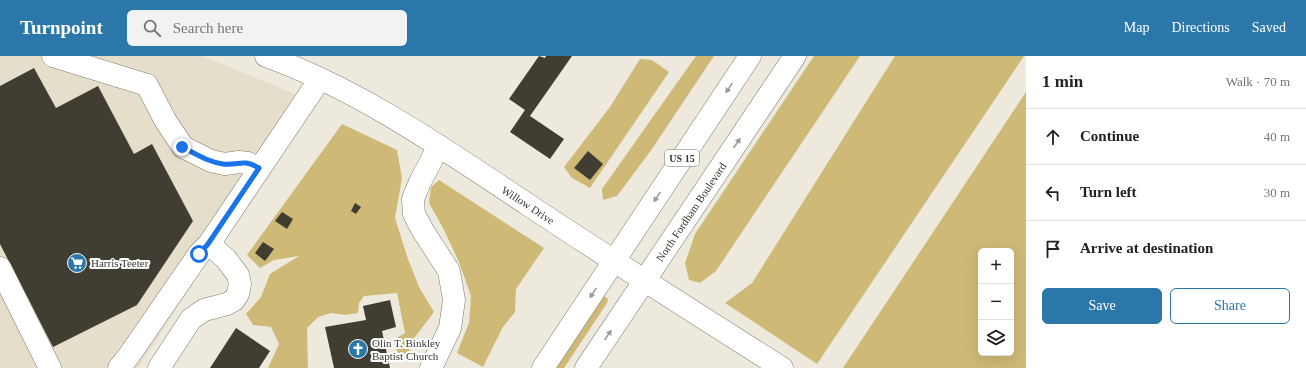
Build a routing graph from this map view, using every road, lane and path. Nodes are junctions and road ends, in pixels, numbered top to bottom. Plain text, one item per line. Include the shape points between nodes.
1 (53, 56) edge
2 (266, 56) edge
3 (750, 56) edge
4 (795, 56) edge
5 (320, 79) junction
6 (439, 146) junction
7 (259, 168) junction
8 (208, 244) junction
9 (614, 260) junction
10 (0, 268) edge
11 (645, 280) junction
12 (50, 368) edge
13 (119, 368) edge
14 (159, 368) edge
15 (431, 368) edge
16 (543, 368) edge
17 (586, 368) edge
18 (782, 368) edge

1 - 7 main road via 147,85 182,147 212,161 225,164 248,163
2 - 5 main road, Willow Drive
3 -> 9 main road, US 15
11 -> 4 main road, North Fordham Boulevard
5 - 6 main road, Willow Drive
5 - 7 main road
6 - 9 main road, Willow Drive
6 - 15 main road via 412,199 414,214 449,271 454,300 450,328
7 - 8 main road
8 - 13 main road
8 - 14 main road via 226,259 238,275 238,294 227,304 204,310 191,319
9 - 11 main road, Willow Drive
9 -> 16 main road, US 15
10 - 12 main road
17 -> 11 main road, North Fordham Boulevard
11 - 18 main road, Willow Drive

